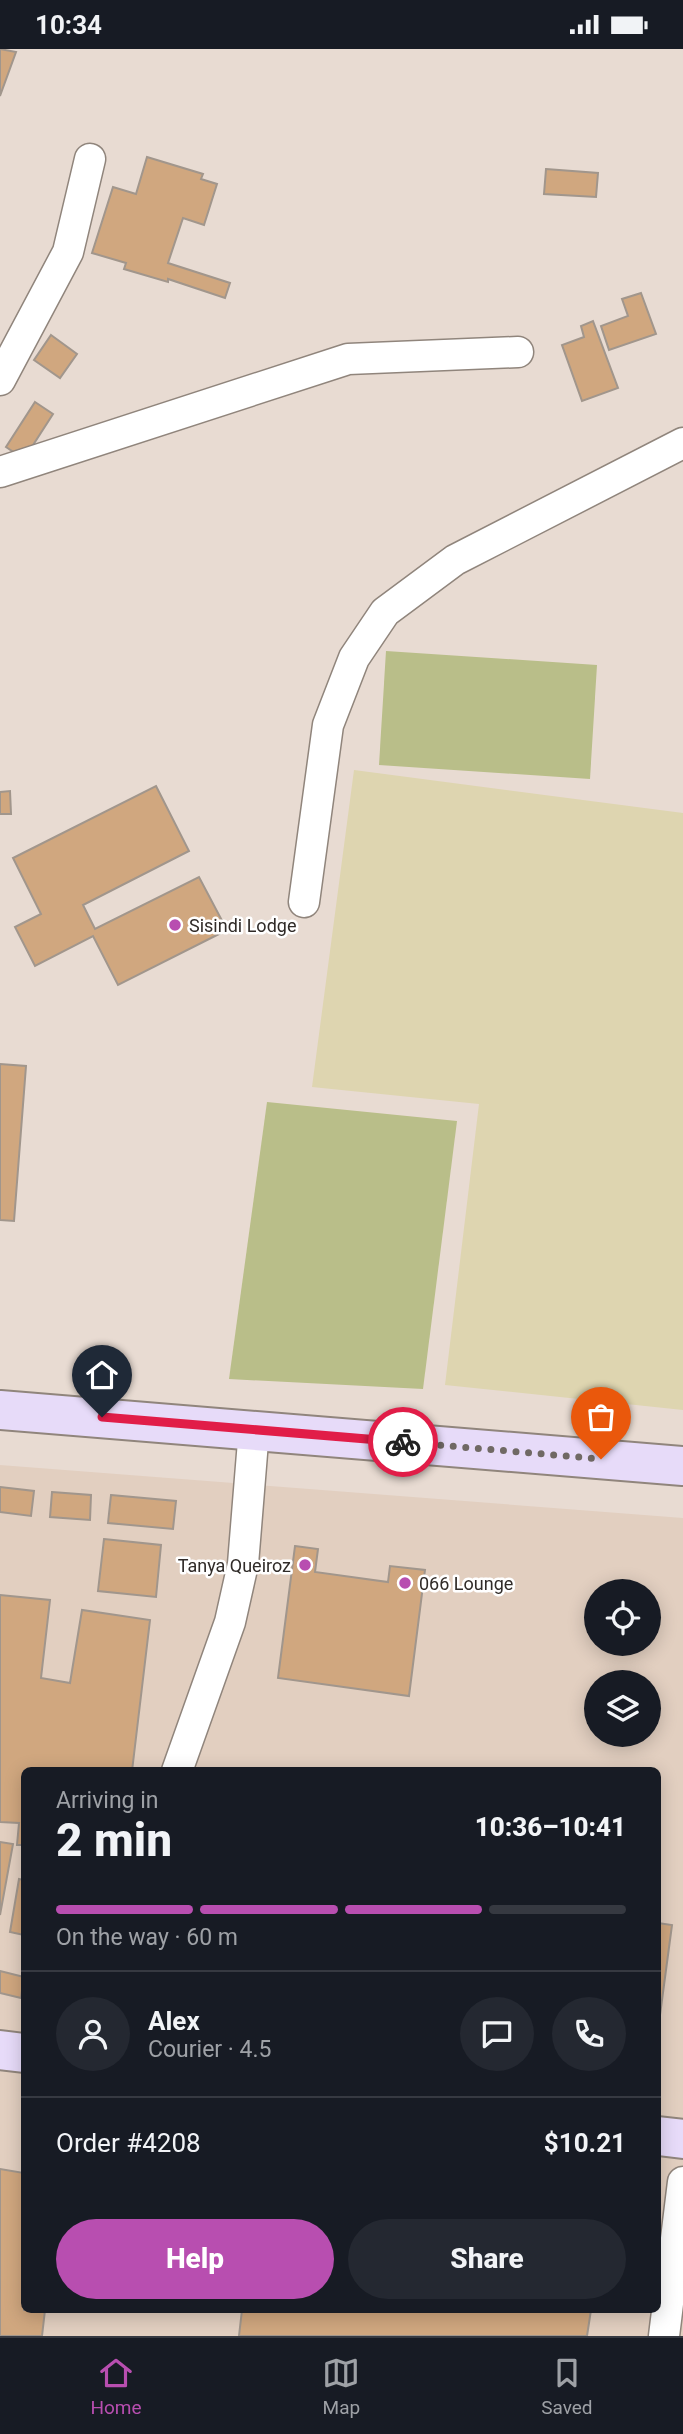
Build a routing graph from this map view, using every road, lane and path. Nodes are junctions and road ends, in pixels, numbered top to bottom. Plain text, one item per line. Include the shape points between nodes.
1 (90, 159) dead end
2 (518, 352) dead end
3 (0, 380) edge
4 (683, 443) edge
5 (0, 472) edge
6 (304, 902) dead end
7 (0, 1410) edge
8 (254, 1429) junction
9 (683, 1466) edge
10 (178, 1767) edge
11 (0, 2050) edge
12 (21, 2053) edge
13 (661, 2136) edge
14 (683, 2139) edge
15 (683, 2182) edge
16 (664, 2336) edge

1 - 3 street via 68,252
2 - 5 street via 348,359
4 - 6 street via 455,560 385,612 354,658 328,725
7 - 8 main road
8 - 9 main road
8 - 10 street via 236,1599
11 - 12 main road
13 - 14 main road
15 - 16 street

